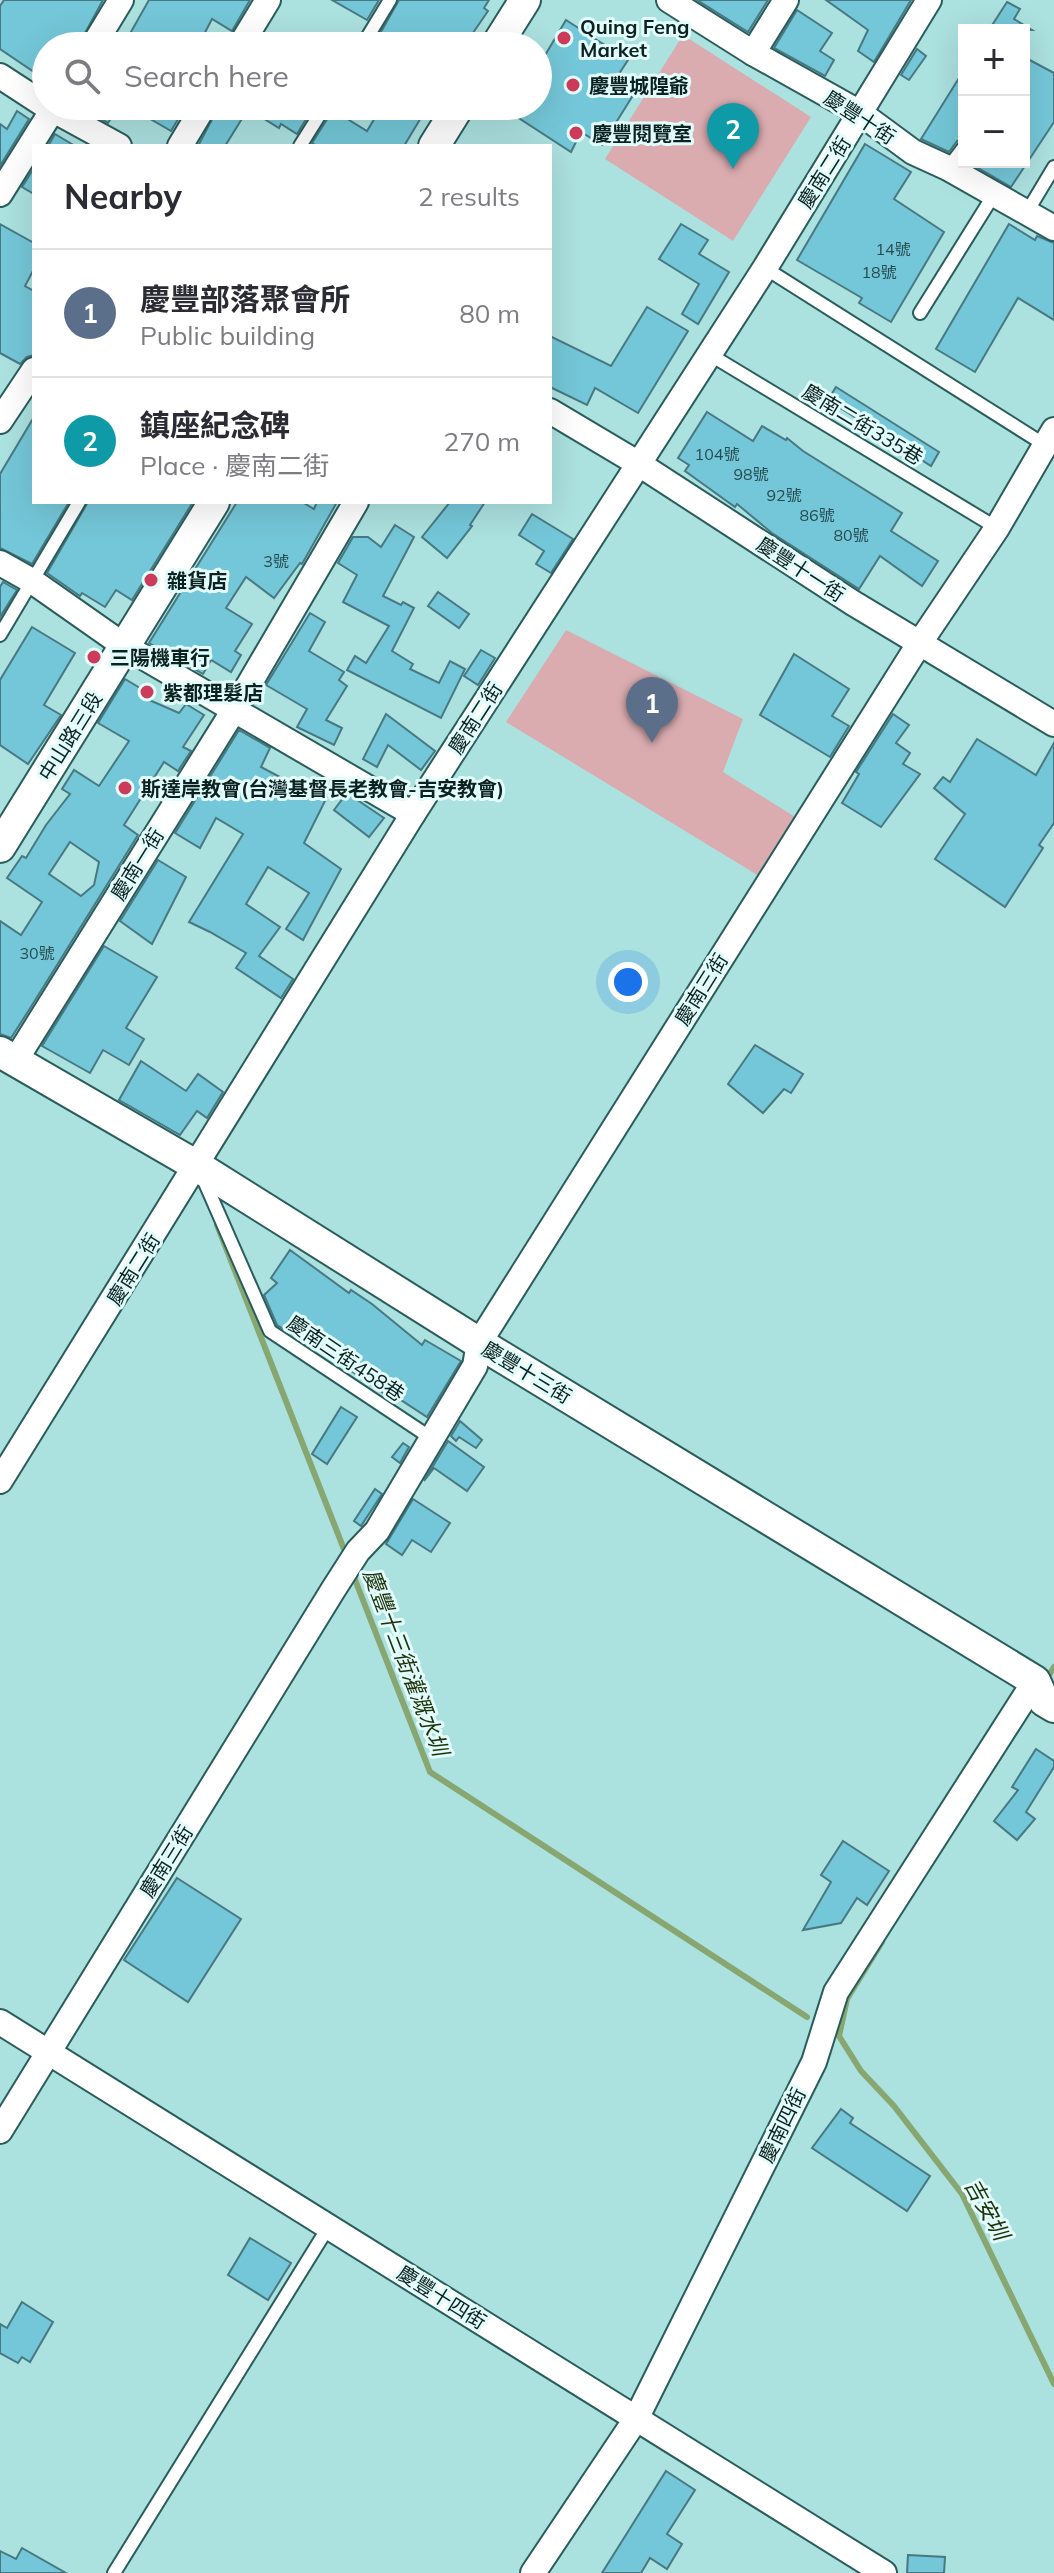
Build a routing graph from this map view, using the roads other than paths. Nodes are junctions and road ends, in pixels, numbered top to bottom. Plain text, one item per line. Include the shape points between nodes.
1 (121, 0) edge
2 (268, 0) edge
3 (390, 0) edge
4 (525, 0) edge
5 (669, 0) edge
6 (786, 0) edge
7 (929, 0) edge
8 (102, 32) edge
9 (249, 32) edge
10 (371, 32) edge
11 (505, 32) edge
12 (753, 53) junction
13 (0, 76) edge
14 (32, 96) edge
15 (860, 113) junction
16 (43, 120) edge
17 (73, 120) edge
18 (196, 120) edge
19 (316, 120) edge
20 (450, 120) edge
21 (115, 144) edge
22 (181, 144) edge
23 (301, 144) edge
24 (435, 144) edge
25 (958, 155) edge
26 (1054, 167) edge
27 (948, 168) junction
28 (0, 194) edge
29 (993, 196) junction
30 (1027, 212) junction
31 (1054, 228) edge
32 (765, 268) junction
33 (920, 313) dead end
34 (709, 354) junction
35 (32, 373) edge
36 (552, 412) edge
37 (0, 421) edge
38 (1049, 438) edge
39 (639, 464) junction
40 (78, 504) edge
41 (213, 504) edge
42 (355, 504) edge
43 (997, 528) junction
44 (0, 563) edge
45 (32, 581) junction
46 (0, 635) edge
47 (919, 644) junction
48 (126, 647) junction
49 (234, 710) junction
50 (1054, 724) edge
51 (413, 814) junction
52 (0, 847) edge
53 (7, 1056) edge
54 (197, 1166) junction
55 (479, 1343) junction
56 (431, 1438) junction
57 (0, 1481) edge
58 (1047, 1694) edge
59 (0, 2022) edge
60 (48, 2052) junction
61 (0, 2131) edge
62 (329, 2226) junction
63 (636, 2419) junction
64 (114, 2573) edge
65 (533, 2573) edge
66 (884, 2573) edge

1 - 8 street
2 - 9 street
3 - 10 lane
4 - 11 street
5 - 12 street, 慶豐十街
6 - 12 street
7 - 15 street, 慶南二街
12 - 15 street, 慶豐十街
13 - 14 street
15 - 27 street, 慶豐十街 via 913,152
15 - 32 street, 慶南二街
16 - 28 street
17 - 21 street
18 - 22 street
19 - 23 lane
20 - 24 street
25 - 27 lane
26 - 30 lane
27 - 29 street, 慶豐十街
29 - 30 street, 慶豐十街
29 - 33 lane
30 - 31 street, 慶豐十街
32 - 34 street, 慶南二街
32 - 38 lane
34 - 39 street, 慶南二街
34 - 43 lane, 慶南二街335巷
35 - 37 street
36 - 39 street, 慶豐十一街
38 - 43 street, 慶南三街
39 - 47 street, 慶豐十一街
39 - 51 street, 慶南二街
40 - 45 lane
41 - 48 street, 中山路三段
42 - 49 street, 慶南一街
43 - 47 street, 慶南三街
44 - 45 street
45 - 46 lane
45 - 48 street
47 - 50 street, 慶豐十一街
47 - 55 street, 慶南三街
48 - 49 street
48 - 52 street, 中山路三段
49 - 51 street
49 - 53 street, 慶南一街
51 - 54 street, 慶南二街
53 - 54 street, 慶豐十三街
54 - 55 street, 慶豐十三街
54 - 56 lane, 慶南三街458巷 via 270,1331
54 - 57 street, 慶南二街
55 - 56 street, 慶南三街 via 475,1366
55 - 58 street, 慶豐十三街
56 - 60 street, 慶南三街
58 - 63 street, 慶南四街 via 836,1992 814,2062
59 - 60 street, 慶豐十四街
60 - 61 street, 慶南三街
60 - 62 street, 慶豐十四街
62 - 63 street, 慶豐十四街
62 - 64 lane
63 - 65 street, 慶南四街
63 - 66 street, 慶豐十四街

